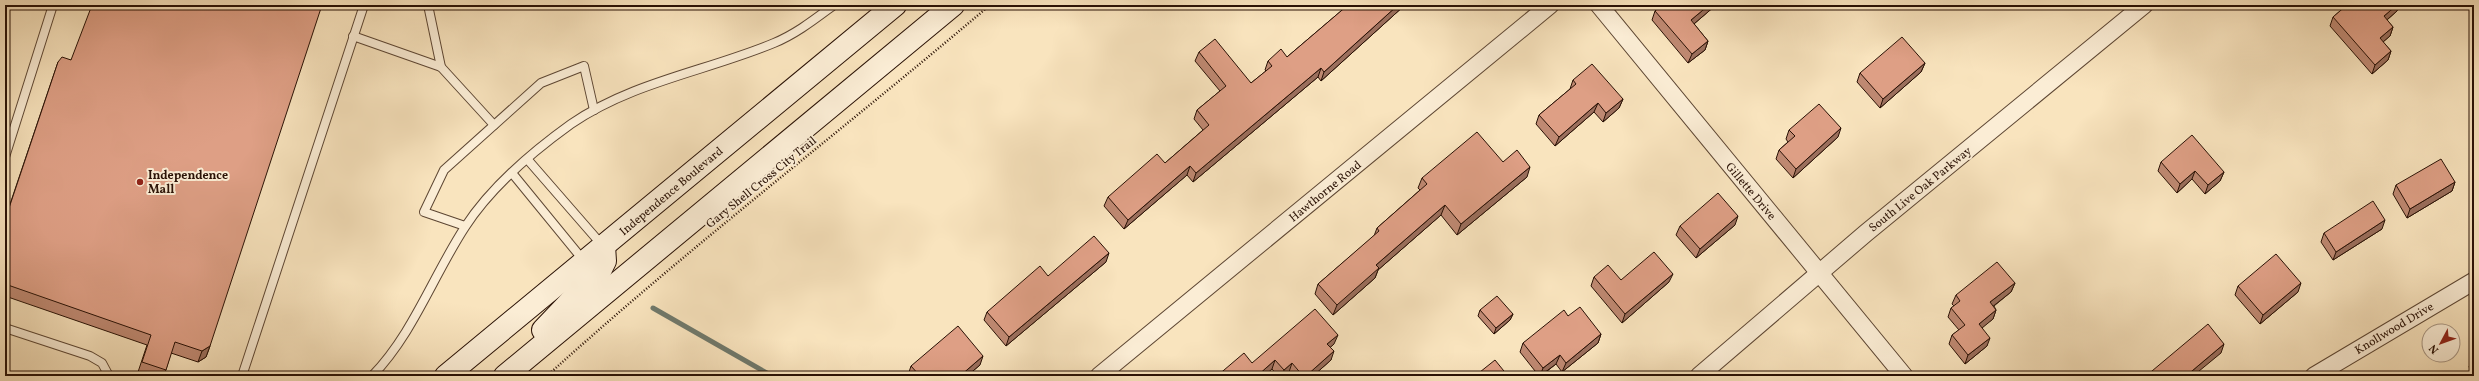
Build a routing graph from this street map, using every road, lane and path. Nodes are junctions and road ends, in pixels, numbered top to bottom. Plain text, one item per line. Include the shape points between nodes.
1 (53, 5) edge
2 (364, 5) edge
3 (428, 5) edge
4 (834, 5) edge
5 (896, 5) edge
6 (953, 5) edge
7 (990, 5) edge
8 (1550, 5) edge
9 (1599, 5) edge
10 (2144, 5) edge
11 (354, 36) junction
12 (441, 67) junction
13 (594, 110) junction
14 (494, 125) junction
15 (5, 157) edge
16 (528, 160) junction
17 (512, 174) junction
18 (465, 226) junction
19 (604, 246) junction
20 (586, 262) junction
21 (1820, 273) junction
22 (2474, 280) edge
23 (5, 328) edge
24 (109, 376) edge
25 (242, 376) edge
26 (372, 376) edge
27 (446, 376) edge
28 (500, 376) edge
29 (506, 376) edge
30 (547, 376) edge
31 (1099, 376) edge
32 (1699, 376) edge
33 (1904, 376) edge
34 (2314, 376) edge

1 - 15 lane
2 - 11 lane
3 - 12 lane
4 - 13 lane via 805,26 775,42 644,87
5 - 19 main road, Independence Boulevard
6 - 29 main road
7 - 30 path, Gary Shell Cross City Trail via 918,67 622,308
8 - 31 street, Hawthorne Road
9 - 21 street, Gillette Drive
10 - 21 street, South Live Oak Parkway
11 - 12 lane
11 - 25 lane
12 - 14 lane
13 - 14 lane via 584,66 541,83
13 - 16 lane via 555,136
14 - 18 lane via 444,170 424,212
16 - 17 lane
16 - 19 lane
17 - 18 lane
17 - 20 lane
18 - 26 lane via 394,351
19 - 20 main road, Independence Boulevard
19 - 28 main road via 605,261 598,275
20 - 27 main road, Independence Boulevard
21 - 32 street, South Live Oak Parkway
21 - 33 street, Gillette Drive
22 - 34 street, Knollwood Drive
23 - 24 lane via 90,356 102,363

